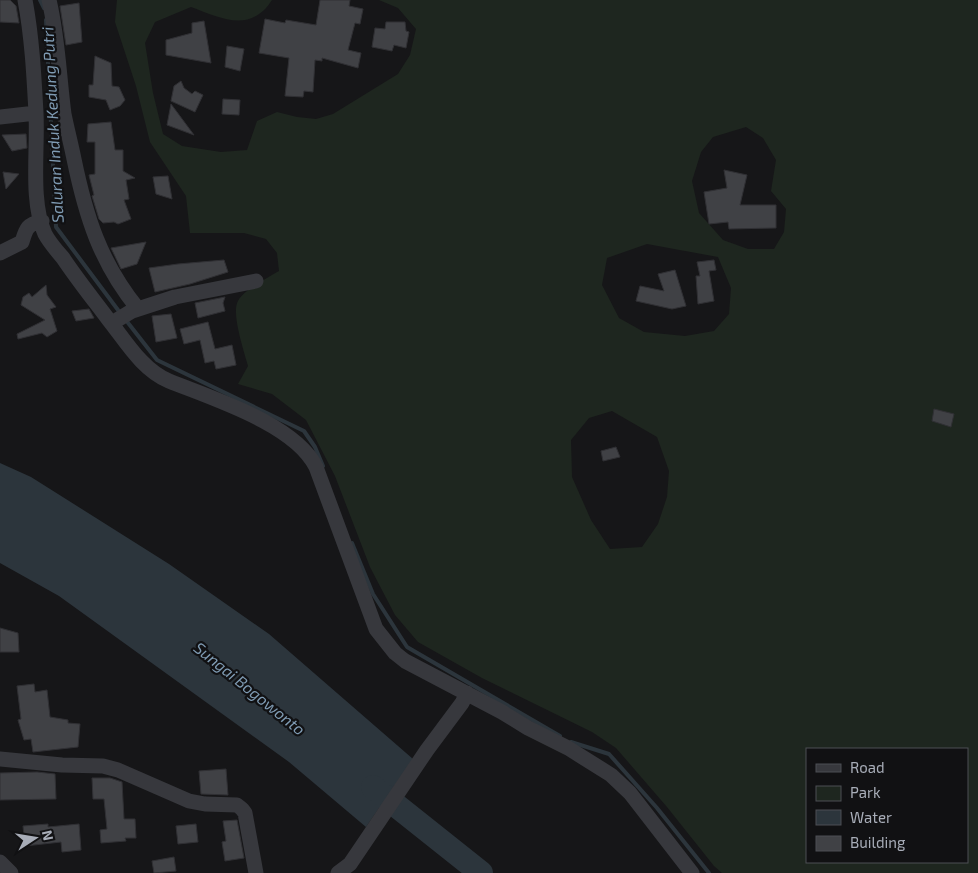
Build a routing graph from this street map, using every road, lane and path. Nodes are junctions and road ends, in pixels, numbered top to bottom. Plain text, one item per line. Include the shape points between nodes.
1 (25, 0) edge
2 (49, 0) edge
3 (36, 114) junction
4 (0, 118) edge
5 (42, 221) junction
6 (0, 253) edge
7 (256, 280) dead end
8 (135, 310) junction
9 (114, 322) junction
10 (467, 693) junction
11 (0, 759) edge
12 (0, 862) edge
13 (344, 869) edge
14 (11, 873) edge
15 (256, 873) edge
16 (692, 873) edge

1 - 3 street
2 - 8 street via 65,116 81,193 107,265
3 - 4 street
3 - 5 street via 36,194
5 - 6 street via 26,229 22,242
5 - 9 street via 45,233
7 - 8 street via 175,297
8 - 9 street
9 - 10 street via 144,365 157,374 249,414 306,450 316,467 376,629 405,661
10 - 13 street
10 - 16 street via 611,775 630,793
11 - 15 street via 103,766 189,800 237,805 245,813
12 - 14 street

